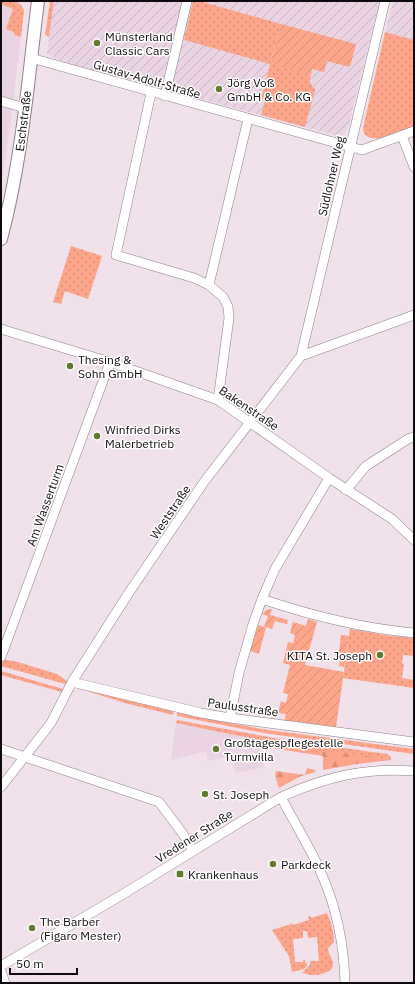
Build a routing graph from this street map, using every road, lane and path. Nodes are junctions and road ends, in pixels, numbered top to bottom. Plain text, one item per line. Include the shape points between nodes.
1 (38, 1) edge
2 (187, 1) edge
3 (385, 1) edge
4 (31, 58) junction
5 (151, 93) junction
6 (165, 96) junction
7 (1, 101) edge
8 (25, 108) junction
9 (248, 119) junction
10 (414, 132) edge
11 (402, 136) junction
12 (350, 147) junction
13 (414, 167) edge
14 (1, 239) edge
15 (209, 284) junction
16 (414, 315) edge
17 (1, 329) edge
18 (301, 356) junction
19 (110, 362) junction
20 (218, 400) junction
21 (250, 422) junction
22 (414, 437) edge
23 (329, 478) junction
24 (346, 490) junction
25 (414, 540) edge
26 (262, 599) junction
27 (414, 633) edge
28 (1, 657) edge
29 (72, 682) junction
30 (230, 718) junction
31 (414, 742) edge
32 (1, 749) edge
33 (25, 757) junction
34 (414, 771) edge
35 (1, 787) edge
36 (281, 797) junction
37 (193, 851) junction
38 (1, 966) edge
39 (1, 971) edge
40 (5, 983) edge
41 (345, 983) edge

1 - 4 main road, Eschstraße
2 - 6 street
3 - 12 street, Südlohner Weg
4 - 5 street, Gustav-Adolf-Straße
4 - 8 main road, Eschstraße
5 - 6 street, Gustav-Adolf-Straße
5 - 15 street via 116,255
6 - 9 street, Gustav-Adolf-Straße
7 - 8 street
8 - 14 main road, Eschstraße via 15,175
9 - 12 street, Gustav-Adolf-Straße
9 - 15 street
10 - 11 street, Gustav-Adolf-Straße
11 - 12 street, Gustav-Adolf-Straße via 362,150
11 - 13 street
12 - 18 street, Südlohner Weg
15 - 20 street via 223,297 228,307 229,318
16 - 18 street
17 - 19 street, Bakenstraße
18 - 21 street, Weststraße
19 - 20 street, Bakenstraße
19 - 28 street, Am Wasserturm
20 - 21 street, Bakenstraße
21 - 23 street, Bakenstraße
21 - 29 street, Weststraße via 204,482
22 - 24 street via 366,466
23 - 24 street, Bakenstraße
23 - 26 street via 275,569
24 - 25 street, Bakenstraße via 392,520
26 - 27 street via 342,623
26 - 30 street via 239,673
29 - 30 street, Paulusstraße
29 - 33 street, Weststraße via 52,723
30 - 31 street, Paulusstraße
32 - 33 street
33 - 35 street, Weststraße
33 - 37 street via 159,802 165,807
34 - 36 street, Vredener Straße via 354,773 309,784
36 - 37 street, Vredener Straße
36 - 41 street via 322,875 330,896 341,936
37 - 38 street, Vredener Straße
39 - 40 street

